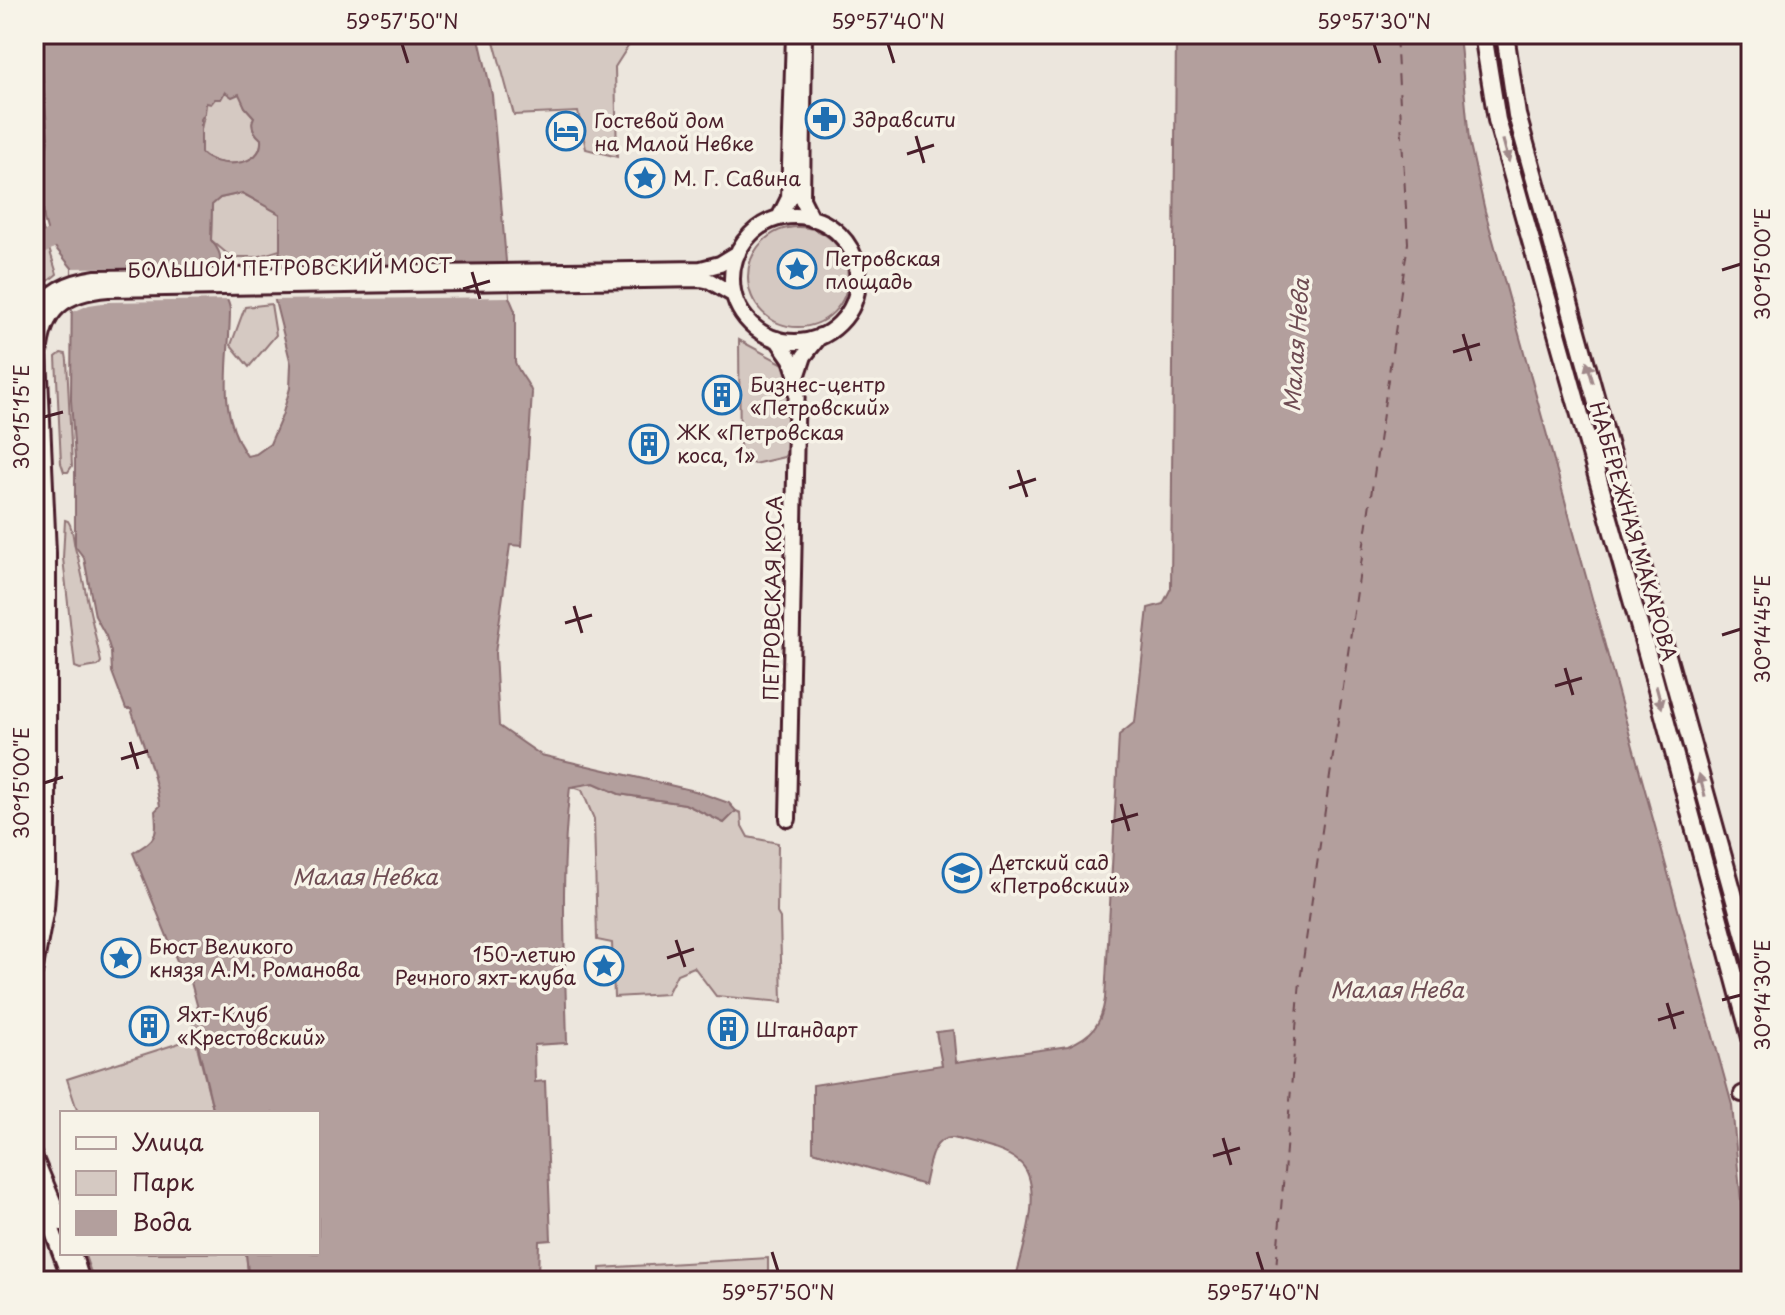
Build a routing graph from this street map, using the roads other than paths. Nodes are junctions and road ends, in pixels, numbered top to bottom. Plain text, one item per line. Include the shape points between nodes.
1 (794, 34) edge
2 (804, 34) edge
3 (1483, 34) edge
4 (1505, 34) edge
5 (779, 218) junction
6 (812, 219) junction
7 (738, 253) junction
8 (508, 278) junction
9 (72, 289) junction
10 (734, 295) junction
11 (34, 318) edge
12 (820, 336) junction
13 (777, 339) junction
14 (797, 377) junction
15 (34, 479) edge
16 (788, 819) dead end
17 (34, 903) edge
18 (1751, 958) edge
19 (34, 968) edge
20 (1751, 1038) edge
21 (34, 1156) edge
22 (34, 1181) edge
23 (60, 1218) edge
24 (60, 1251) edge
25 (61, 1255) edge
26 (74, 1255) edge
27 (71, 1281) edge
28 (82, 1281) edge

1 - 5 street via 789,198
2 - 6 street via 802,199
3 -> 20 main road, НАБЕРЕЖНАЯ МАКАРОВА via 1497,120
18 -> 4 main road, НАБЕРЕЖНАЯ МАКАРОВА via 1517,115
5 - 6 street
5 - 7 street via 754,231
6 - 12 street via 844,239 857,275 849,311
7 - 8 street via 710,268
7 - 10 street
8 - 9 street, БОЛЬШОЙ ПЕТРОВСКИЙ МОСТ
8 - 10 street via 701,279
9 - 11 street via 44,301
9 - 19 street via 50,316 39,355 48,553 49,755 47,888
10 - 13 street via 750,323
12 - 13 street
12 - 14 street, ПЕТРОВСКАЯ КОСА via 804,356
13 - 14 street, ПЕТРОВСКАЯ КОСА
14 - 16 street, ПЕТРОВСКАЯ КОСА
15 - 17 street via 39,724
21 - 23 street
22 - 24 street
25 - 27 street
26 - 28 street

